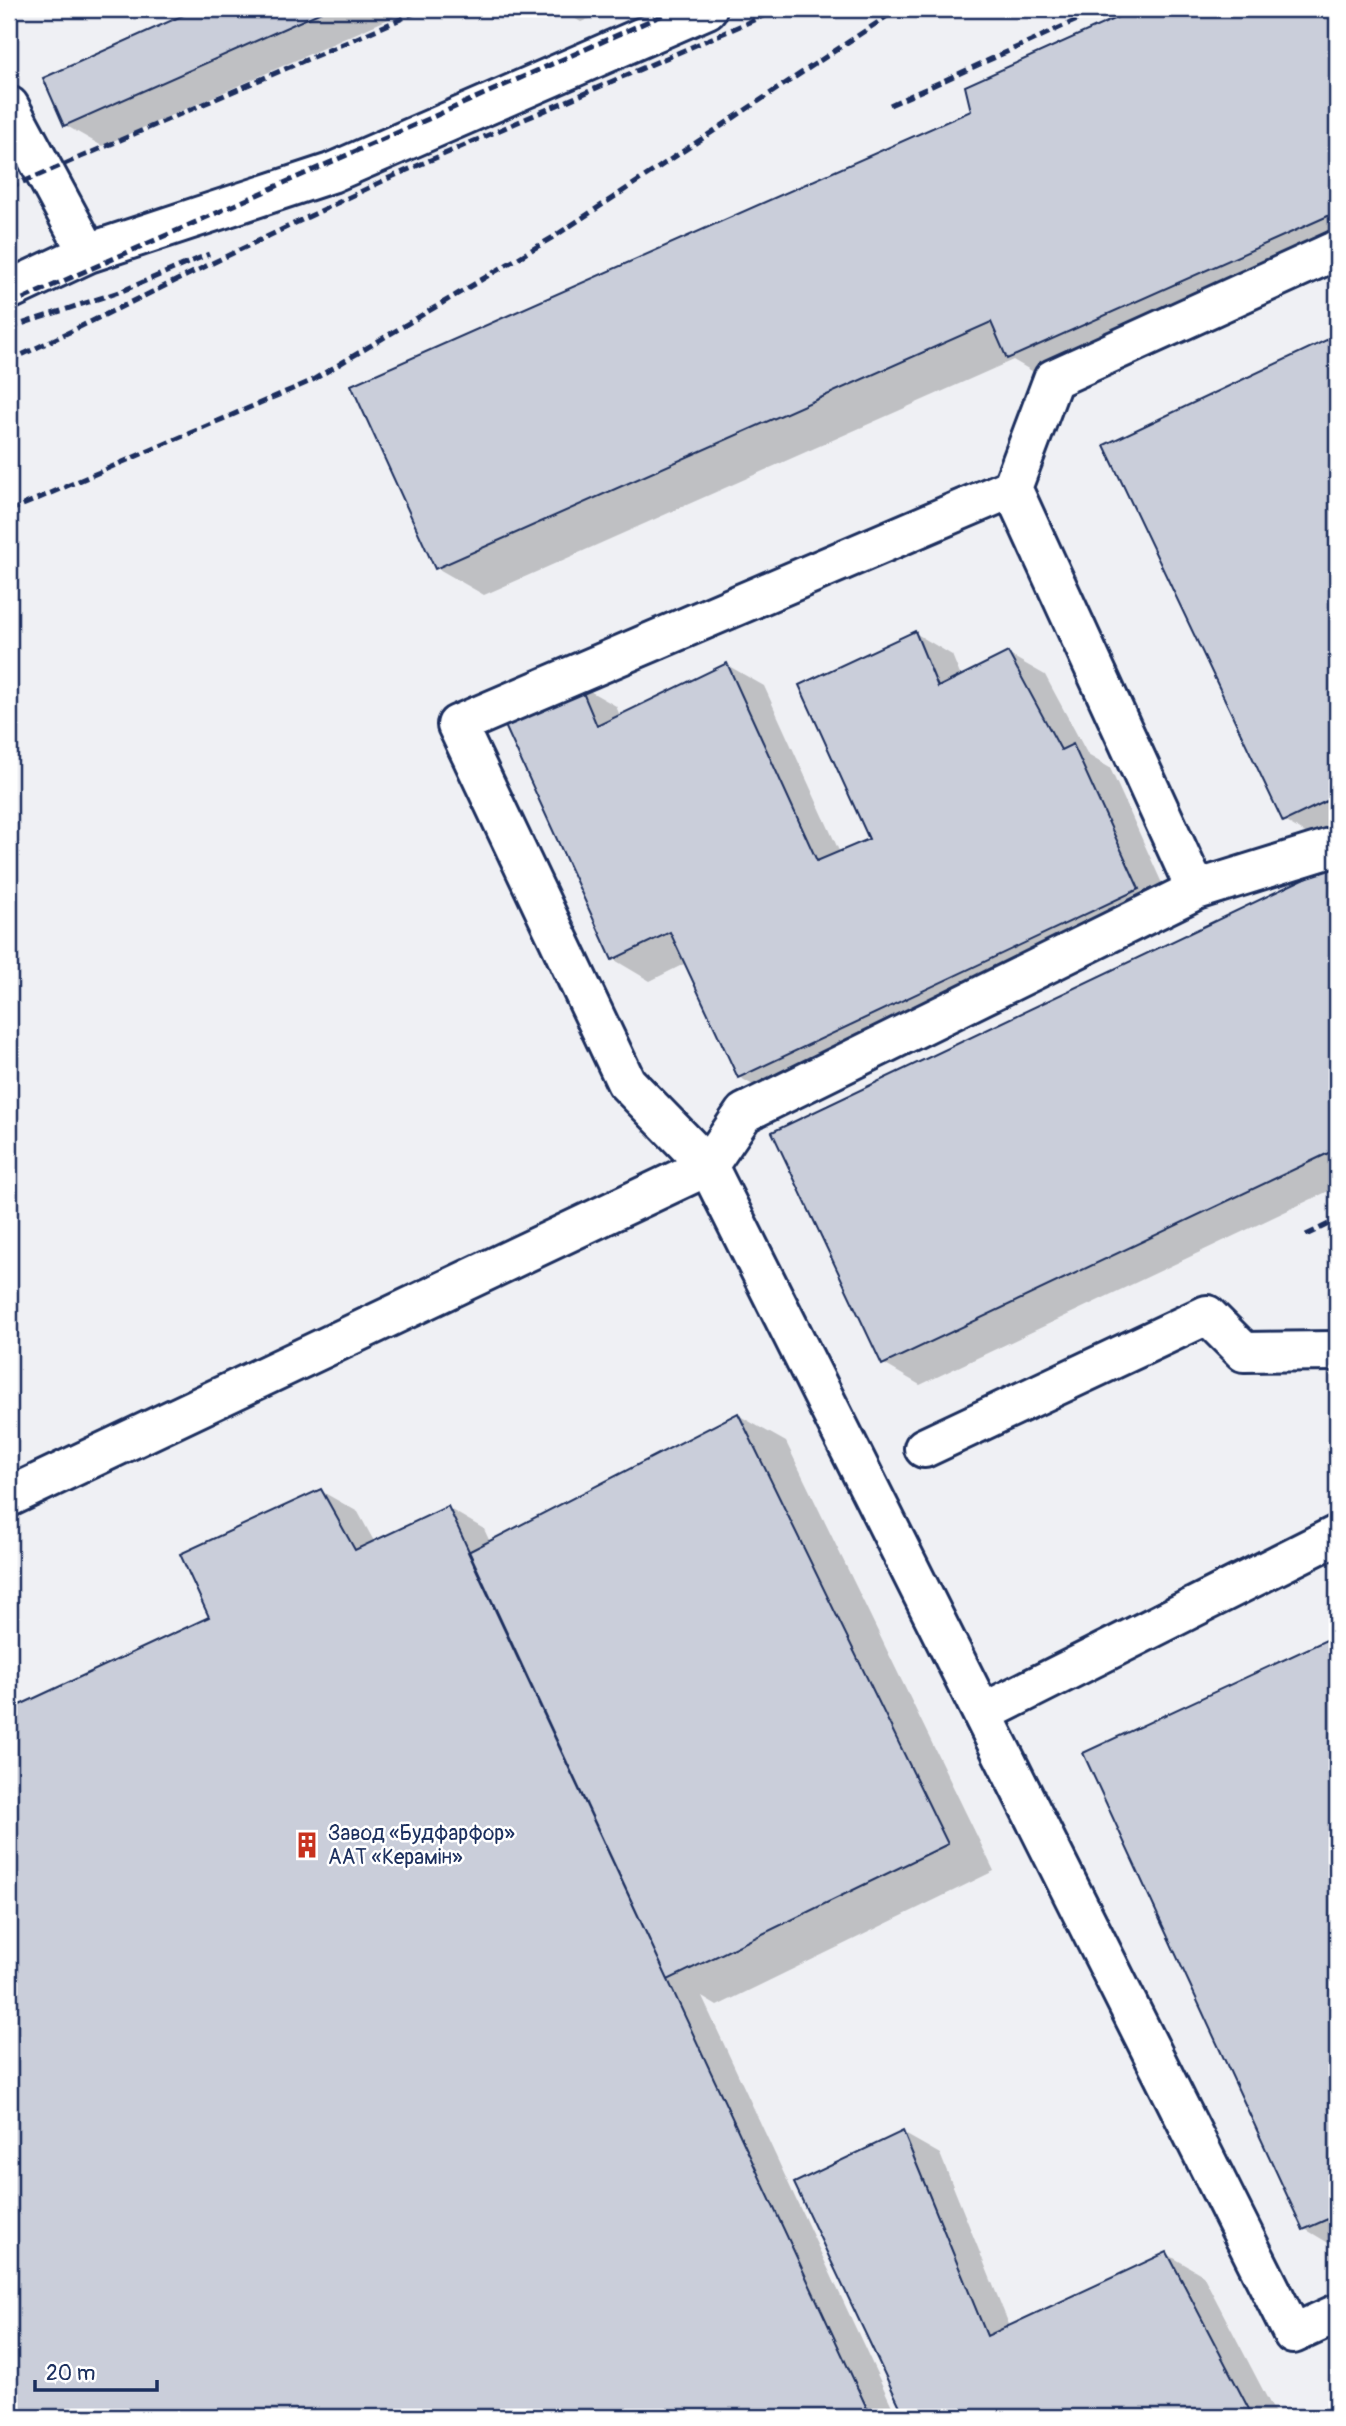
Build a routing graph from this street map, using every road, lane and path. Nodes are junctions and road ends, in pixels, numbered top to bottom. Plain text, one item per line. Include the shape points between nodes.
1 (707, 9) edge
2 (9, 106) edge
3 (1337, 250) edge
4 (88, 253) junction
5 (9, 290) edge
6 (1012, 488) junction
7 (1337, 846) edge
8 (1196, 890) junction
9 (708, 1166) junction
10 (1337, 1351) edge
11 (924, 1448) dead end
12 (9, 1497) edge
13 (1337, 1535) edge
14 (983, 1713) junction
15 (1337, 2314) edge

1 - 4 lane via 331,173
2 - 4 lane
3 - 6 lane via 1053,379
4 - 5 lane
6 - 8 lane
6 - 9 lane via 457,725 626,1082
7 - 8 lane
8 - 9 lane via 744,1113
9 - 12 lane
9 - 14 lane
10 - 11 lane via 1244,1352 1207,1315
13 - 14 lane
14 - 15 lane via 1293,2334

